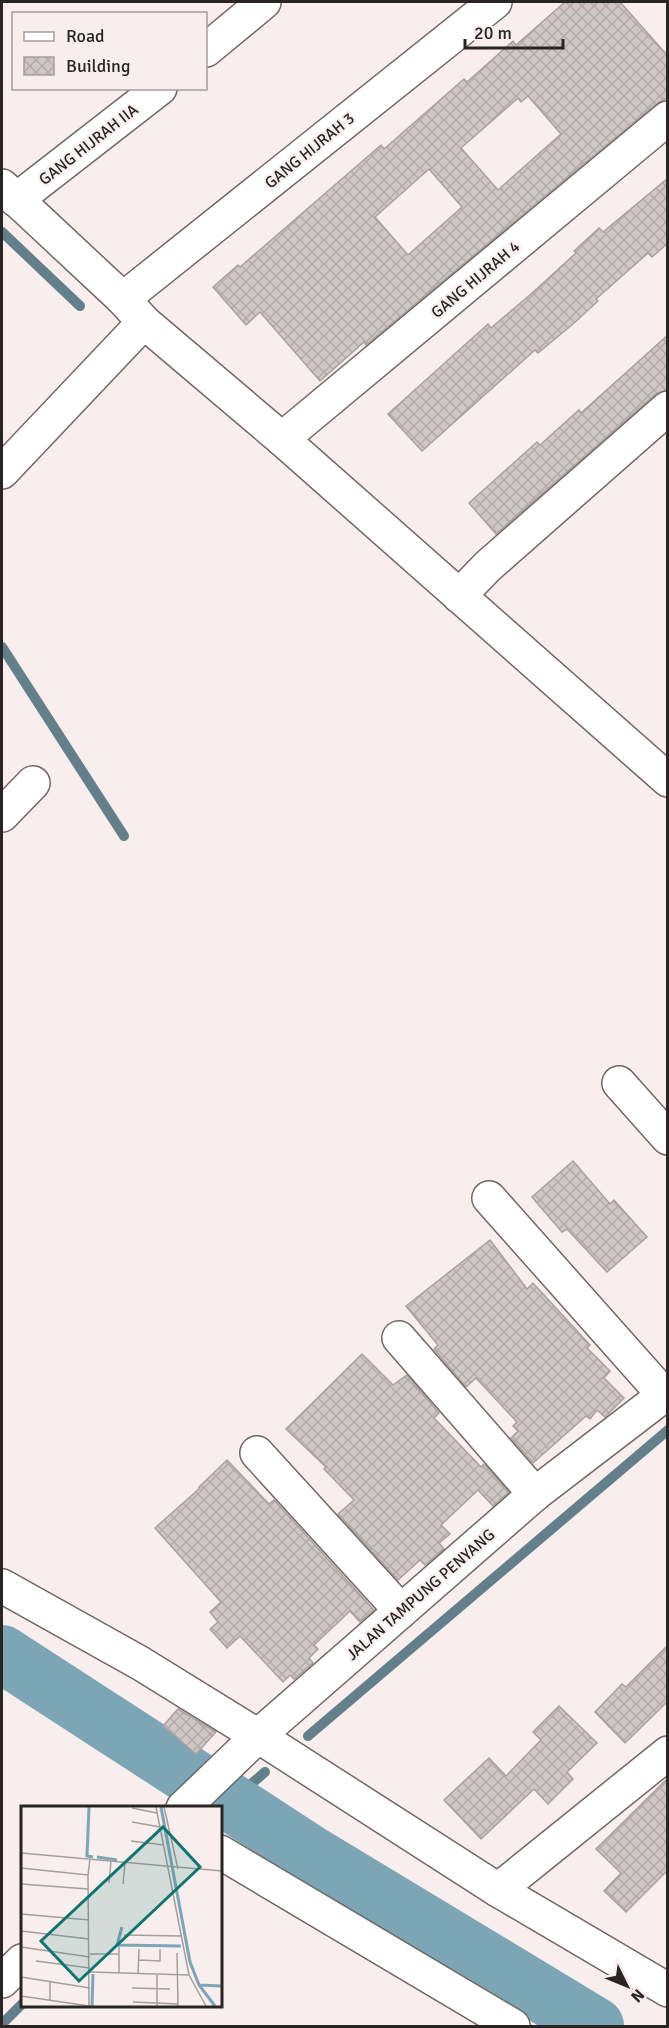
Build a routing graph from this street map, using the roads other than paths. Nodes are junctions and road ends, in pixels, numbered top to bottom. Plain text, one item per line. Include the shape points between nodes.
1 (264, 2) edge
2 (495, 2) edge
3 (207, 49) edge
4 (157, 90) edge
5 (668, 118) edge
6 (9, 193) edge
7 (134, 310) junction
8 (668, 408) edge
9 (282, 439) junction
10 (2, 472) edge
11 (459, 596) junction
12 (668, 780) edge
13 (33, 783) dead end
14 (2, 815) edge
15 (619, 1083) dead end
16 (668, 1138) edge
17 (489, 1198) dead end
18 (399, 1338) dead end
19 (666, 1394) edge
20 (257, 1453) dead end
21 (535, 1494) junction
22 (2, 1586) edge
23 (401, 1611) junction
24 (258, 1736) junction
25 (668, 1753) edge
26 (187, 1804) edge
27 (222, 1853) edge
28 (498, 1890) junction
29 (21, 1962) edge
30 (2, 1981) edge
31 (668, 1990) edge
32 (513, 2026) edge

1 - 3 street
2 - 7 street, GANG HIJRAH 3
4 - 6 street, GANG HIJRAH IIA
5 - 9 street, GANG HIJRAH 4
6 - 7 street
7 - 9 street
7 - 10 street, GANG HIJRAH 3
8 - 11 street
9 - 11 street
11 - 12 street
13 - 14 street
15 - 16 street
17 - 19 street
18 - 21 street
19 - 21 street, JALAN TAMPUNG PENYANG
20 - 23 street
21 - 23 street, JALAN TAMPUNG PENYANG
22 - 24 street via 140,1663
23 - 24 street, JALAN TAMPUNG PENYANG
24 - 26 street, JALAN TAMPUNG PENYANG
24 - 28 street
25 - 28 street
27 - 32 street
28 - 31 street
29 - 30 street

